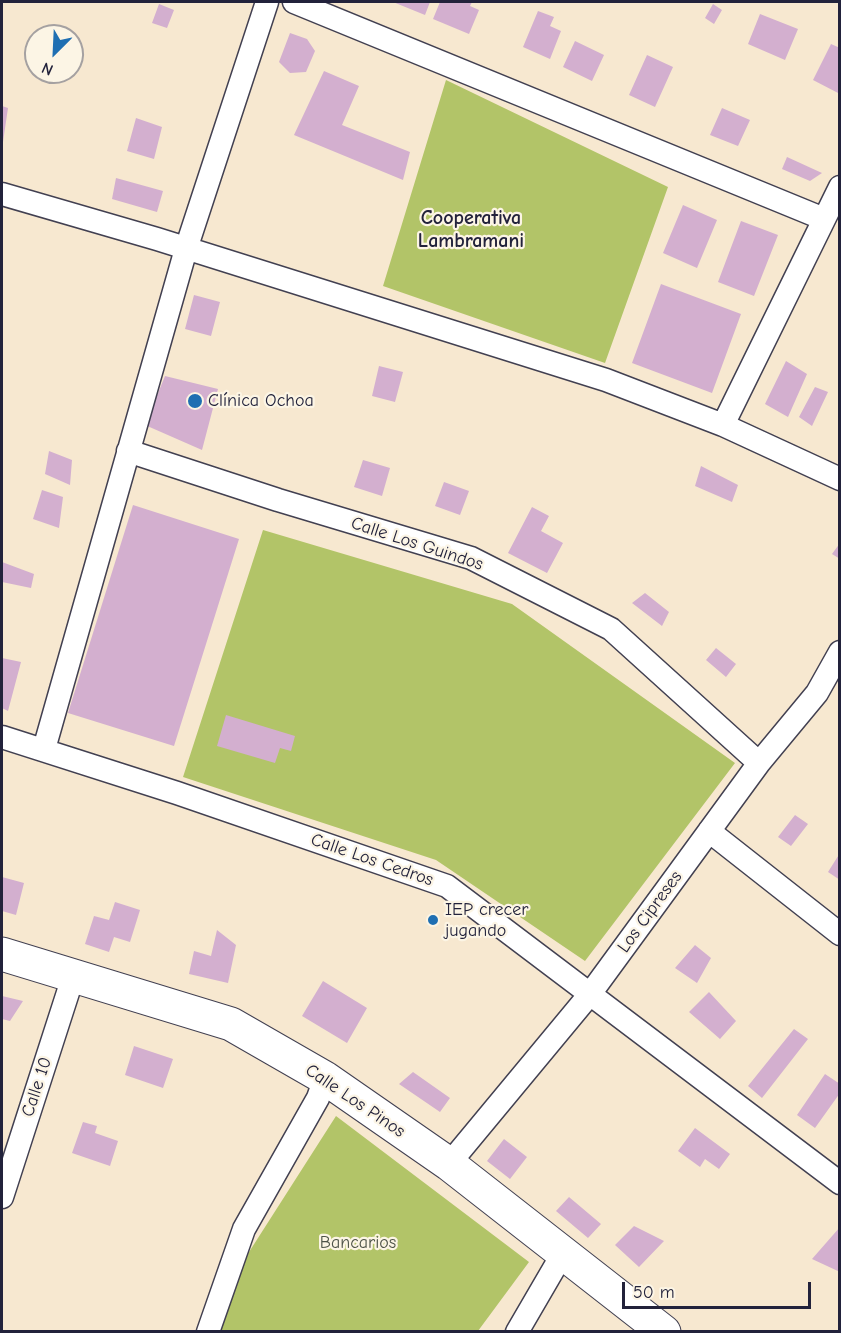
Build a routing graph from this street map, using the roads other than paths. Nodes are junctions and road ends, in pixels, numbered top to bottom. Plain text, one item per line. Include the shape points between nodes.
1 (267, 2) edge
2 (294, 2) edge
3 (840, 187) edge
4 (2, 194) edge
5 (825, 219) junction
6 (186, 249) junction
7 (723, 425) junction
8 (128, 451) junction
9 (840, 479) edge
10 (840, 652) edge
11 (834, 677) edge
12 (2, 737) edge
13 (44, 749) junction
14 (759, 763) junction
15 (709, 831) junction
16 (840, 934) edge
17 (2, 954) edge
18 (73, 977) junction
19 (590, 994) junction
20 (325, 1078) junction
21 (449, 1164) junction
22 (3, 1183) edge
23 (840, 1183) edge
24 (563, 1254) junction
25 (208, 1332) edge
26 (517, 1332) edge
27 (664, 1332) edge

1 - 6 street
2 - 5 street
3 - 5 street
4 - 6 street
5 - 7 street
6 - 7 street via 606,380
6 - 8 street
7 - 9 street
8 - 13 street
8 - 14 street, Calle Los Guindos via 471,558 611,629
10 - 11 street, Los Cipreses
11 - 14 street, Los Cipreses
12 - 13 street, Calle Los Cedros
13 - 19 street, Calle Los Cedros via 447,886
14 - 15 street, Los Cipreses
15 - 16 street
15 - 19 street, Los Cipreses
17 - 18 street, Calle Los Pinos
18 - 20 street, Calle Los Pinos via 231,1024
18 - 22 street, Calle 10
19 - 21 street, Los Cipreses
19 - 23 street, Calle Los Cedros
20 - 21 street, Calle Los Pinos
20 - 25 street via 318,1098 244,1229
21 - 24 street, Calle Los Pinos
24 - 26 street
24 - 27 street, Calle Los Pinos

